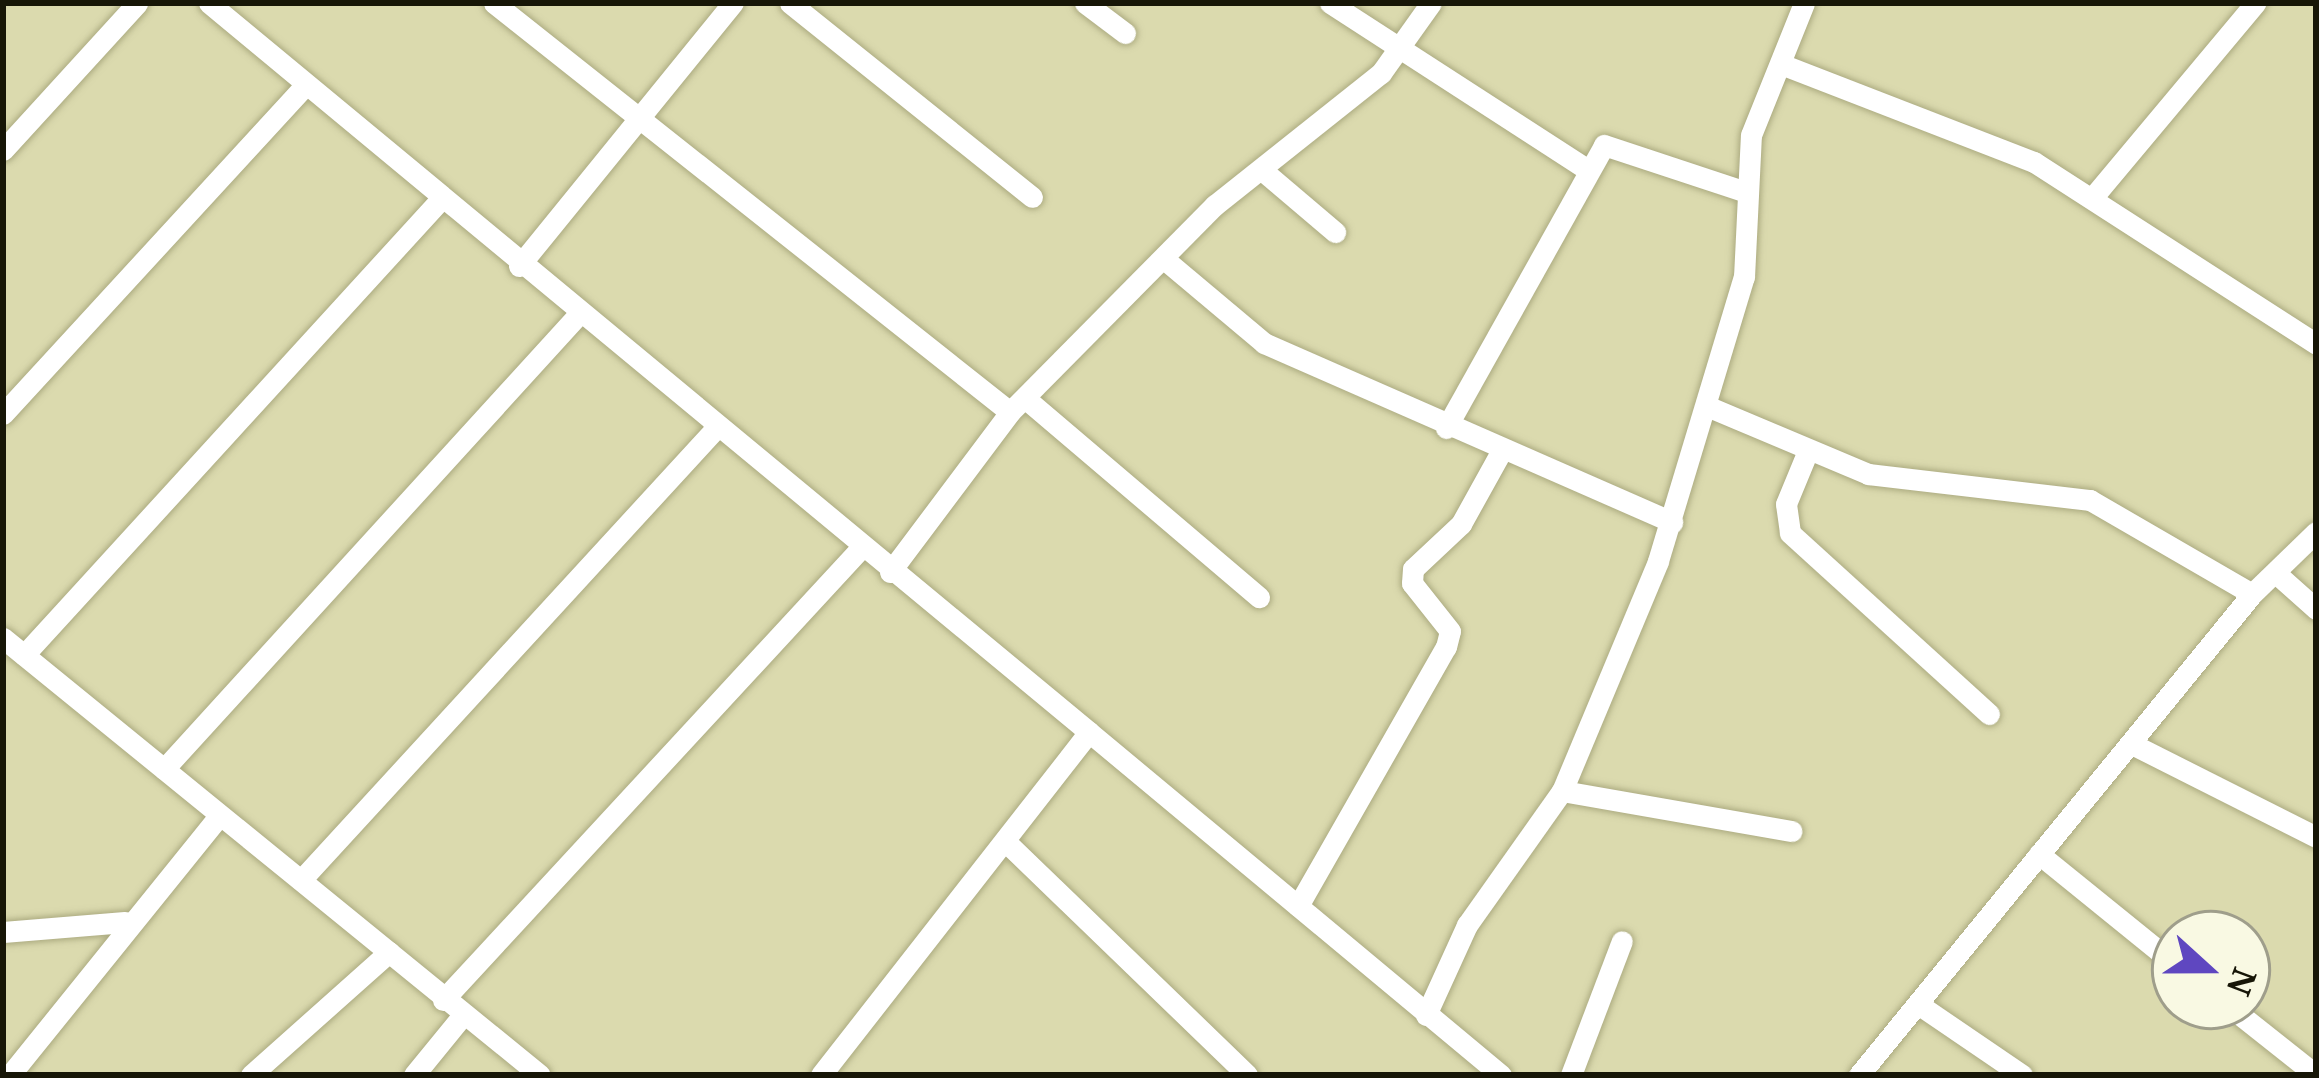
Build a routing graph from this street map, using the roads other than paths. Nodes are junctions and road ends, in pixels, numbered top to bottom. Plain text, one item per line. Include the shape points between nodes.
1 (137, 3) edge
2 (494, 3) edge
3 (733, 3) edge
4 (790, 3) edge
5 (1085, 3) edge
6 (1330, 3) edge
7 (1431, 3) edge
8 (1804, 3) edge
9 (2255, 3) edge
10 (213, 4) edge
11 (1125, 33) dead end
12 (1396, 56) junction
13 (1781, 64) junction
14 (304, 86) junction
15 (641, 120) junction
16 (3, 150) edge
17 (1585, 168) junction
18 (1262, 170) junction
19 (1746, 192) junction
20 (1032, 197) dead end
21 (2093, 197) junction
22 (441, 199) junction
23 (1335, 232) dead end
24 (1164, 259) junction
25 (519, 266) junction
26 (578, 315) junction
27 (2316, 344) edge
28 (1018, 405) junction
29 (1708, 407) junction
30 (3, 414) edge
31 (716, 428) junction
32 (1446, 428) junction
33 (1502, 450) junction
34 (1807, 453) junction
35 (1672, 522) junction
36 (2316, 532) edge
37 (860, 549) junction
38 (890, 572) junction
39 (2278, 576) junction
40 (2252, 594) junction
41 (1258, 596) dead end
42 (2316, 609) edge
43 (3, 638) edge
44 (24, 655) junction
45 (1989, 714) dead end
46 (1089, 732) junction
47 (2134, 745) junction
48 (164, 769) junction
49 (1562, 791) junction
50 (219, 816) junction
51 (1792, 831) dead end
52 (2316, 837) edge
53 (1006, 842) junction
54 (2039, 854) junction
55 (302, 880) junction
56 (1298, 906) junction
57 (125, 922) junction
58 (3, 932) edge
59 (1622, 941) dead end
60 (2151, 945) edge
61 (389, 952) junction
62 (443, 1000) junction
63 (1918, 1004) junction
64 (463, 1015) junction
65 (1426, 1015) junction
66 (2259, 1030) edge
67 (10, 1075) edge
68 (251, 1075) edge
69 (414, 1075) edge
70 (540, 1075) edge
71 (821, 1075) edge
72 (1247, 1075) edge
73 (1502, 1075) edge
74 (1571, 1075) edge
75 (1859, 1075) edge
76 (2022, 1075) edge
77 (2316, 1075) edge

1 - 16 street
2 - 15 street
3 - 15 street
4 - 20 street
5 - 11 street
6 - 12 street
7 - 12 street
8 - 13 street
9 - 21 street
10 - 14 street
12 - 17 street
12 - 18 street
13 - 19 street via 1751,135
13 - 21 street via 1988,140
14 - 22 street
14 - 30 street
15 - 25 street
15 - 28 street
17 - 19 street via 1619,145
17 - 32 street
18 - 23 street
18 - 24 street
19 - 29 street via 1744,277
21 - 27 street
22 - 25 street
22 - 44 street
24 - 28 street
24 - 32 street via 1264,343
25 - 26 street
26 - 31 street
26 - 48 street
28 - 38 street
28 - 41 street
29 - 34 street
29 - 35 street
31 - 37 street
31 - 55 street
32 - 33 street
33 - 35 street
33 - 56 street via 1461,524 1413,569 1412,584 1450,631 1446,647
34 - 40 street via 1917,484 2090,500
34 - 45 street via 1786,504 1790,533
35 - 49 street
36 - 39 street
37 - 38 street
37 - 62 street
38 - 46 street
39 - 40 street
39 - 42 street
40 - 47 street
43 - 44 street
44 - 48 street
46 - 53 street
46 - 56 street
47 - 52 street
47 - 54 street
48 - 50 street
49 - 51 street
49 - 65 street via 1467,925
50 - 55 street
50 - 57 street
53 - 71 street
53 - 72 street
54 - 60 street
54 - 63 street
55 - 61 street
56 - 65 street
57 - 58 street
57 - 67 street
59 - 74 street
61 - 62 street
61 - 68 street
62 - 64 street
63 - 75 street
63 - 76 street
64 - 69 street
64 - 70 street
65 - 73 street
66 - 77 street

